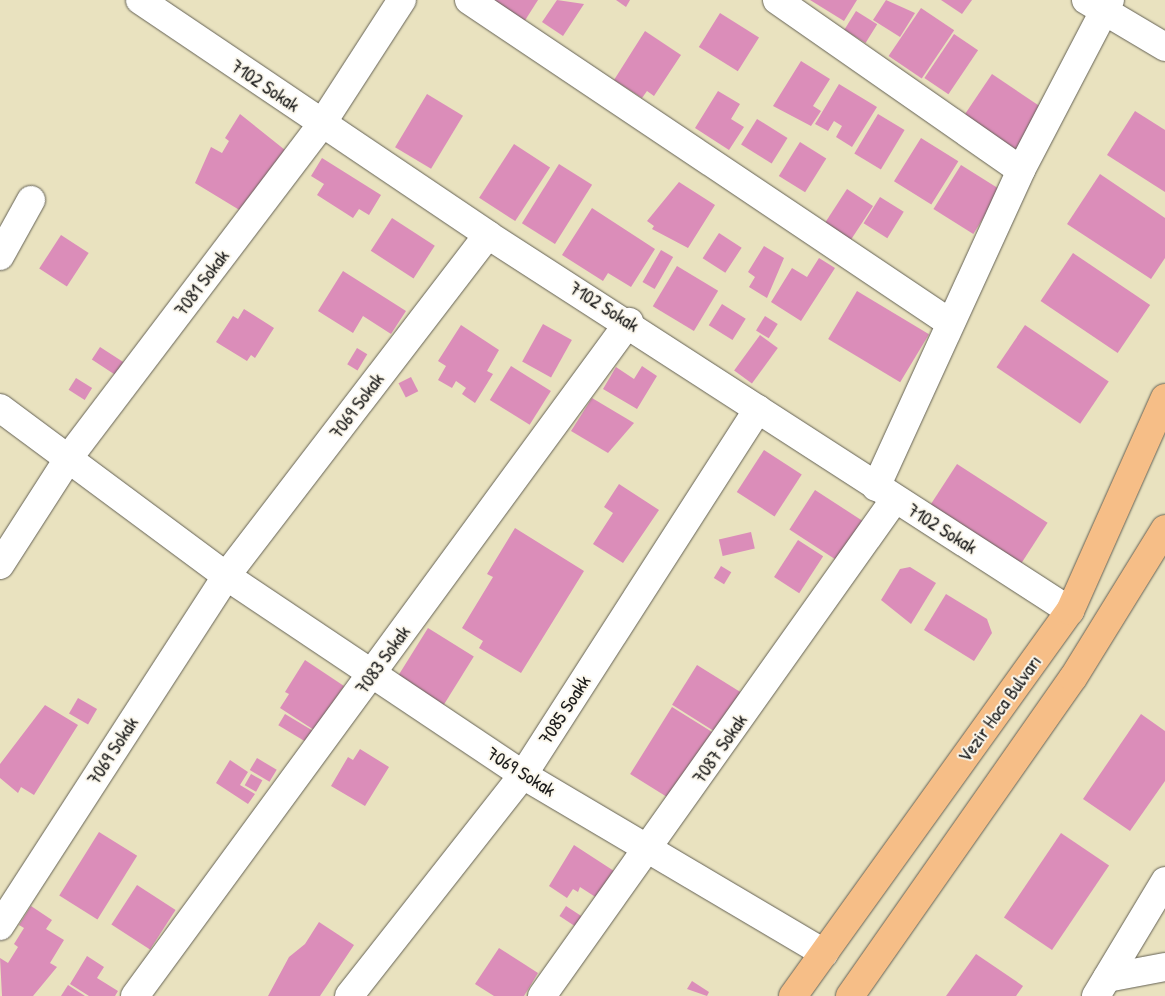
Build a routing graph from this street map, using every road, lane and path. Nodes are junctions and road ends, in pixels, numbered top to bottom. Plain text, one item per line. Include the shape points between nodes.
1 (140, 0) edge
2 (402, 0) edge
3 (469, 0) edge
4 (777, 0) edge
5 (1100, 4) edge
6 (1165, 47) edge
7 (321, 125) junction
8 (1021, 170) junction
9 (31, 200) dead end
10 (488, 235) junction
11 (0, 256) edge
12 (629, 322) junction
13 (949, 322) junction
14 (1165, 398) edge
15 (0, 408) edge
16 (758, 409) junction
17 (70, 456) junction
18 (885, 493) junction
19 (1165, 529) edge
20 (0, 565) edge
21 (226, 576) junction
22 (1070, 611) junction
23 (373, 675) junction
24 (523, 775) junction
25 (649, 851) junction
26 (1165, 881) edge
27 (0, 926) edge
28 (824, 953) junction
29 (1165, 967) edge
30 (1102, 987) edge
31 (135, 996) edge
32 (350, 996) edge
33 (542, 996) edge
34 (793, 996) edge
35 (850, 996) edge

1 - 7 street, 7102 Sokak
2 - 7 street, 7081 Sokak
3 - 13 street
4 - 8 street
5 - 6 street
5 - 8 street, 7087 Sokak
7 - 10 street, 7102 Sokak
7 - 17 street, 7081 Sokak
8 - 13 street, 7087 Sokak
9 - 11 street
10 - 12 street, 7102 Sokak
10 - 21 street, 7069 Sokak
12 - 16 street, 7102 Sokak
12 - 23 street, 7083 Sokak
13 - 18 street, 7087 Sokak
14 - 22 main road, Vezir Hoca Bulvarı
15 - 17 street, 7069 Sokak
16 - 18 street, 7102 Sokak
16 - 24 street, 7085 Soakk
17 - 20 street, 7081 Sokak
17 - 21 street, 7069 Sokak
18 - 22 street, 7102 Sokak
18 - 25 street, 7087 Sokak
19 - 35 main road via 1073,678
21 - 23 street, 7069 Sokak
21 - 27 street, 7069 Sokak
22 - 28 main road, Vezir Hoca Bulvarı
23 - 24 street, 7069 Sokak
23 - 31 street, 7083 Sokak
24 - 25 street, 7069 Sokak
24 - 32 street, 7085 Soakk
25 - 28 street, 7069 Sokak
25 - 33 street, 7087 Sokak
26 - 30 street
28 - 34 main road, Vezir Hoca Bulvarı
29 - 30 street

